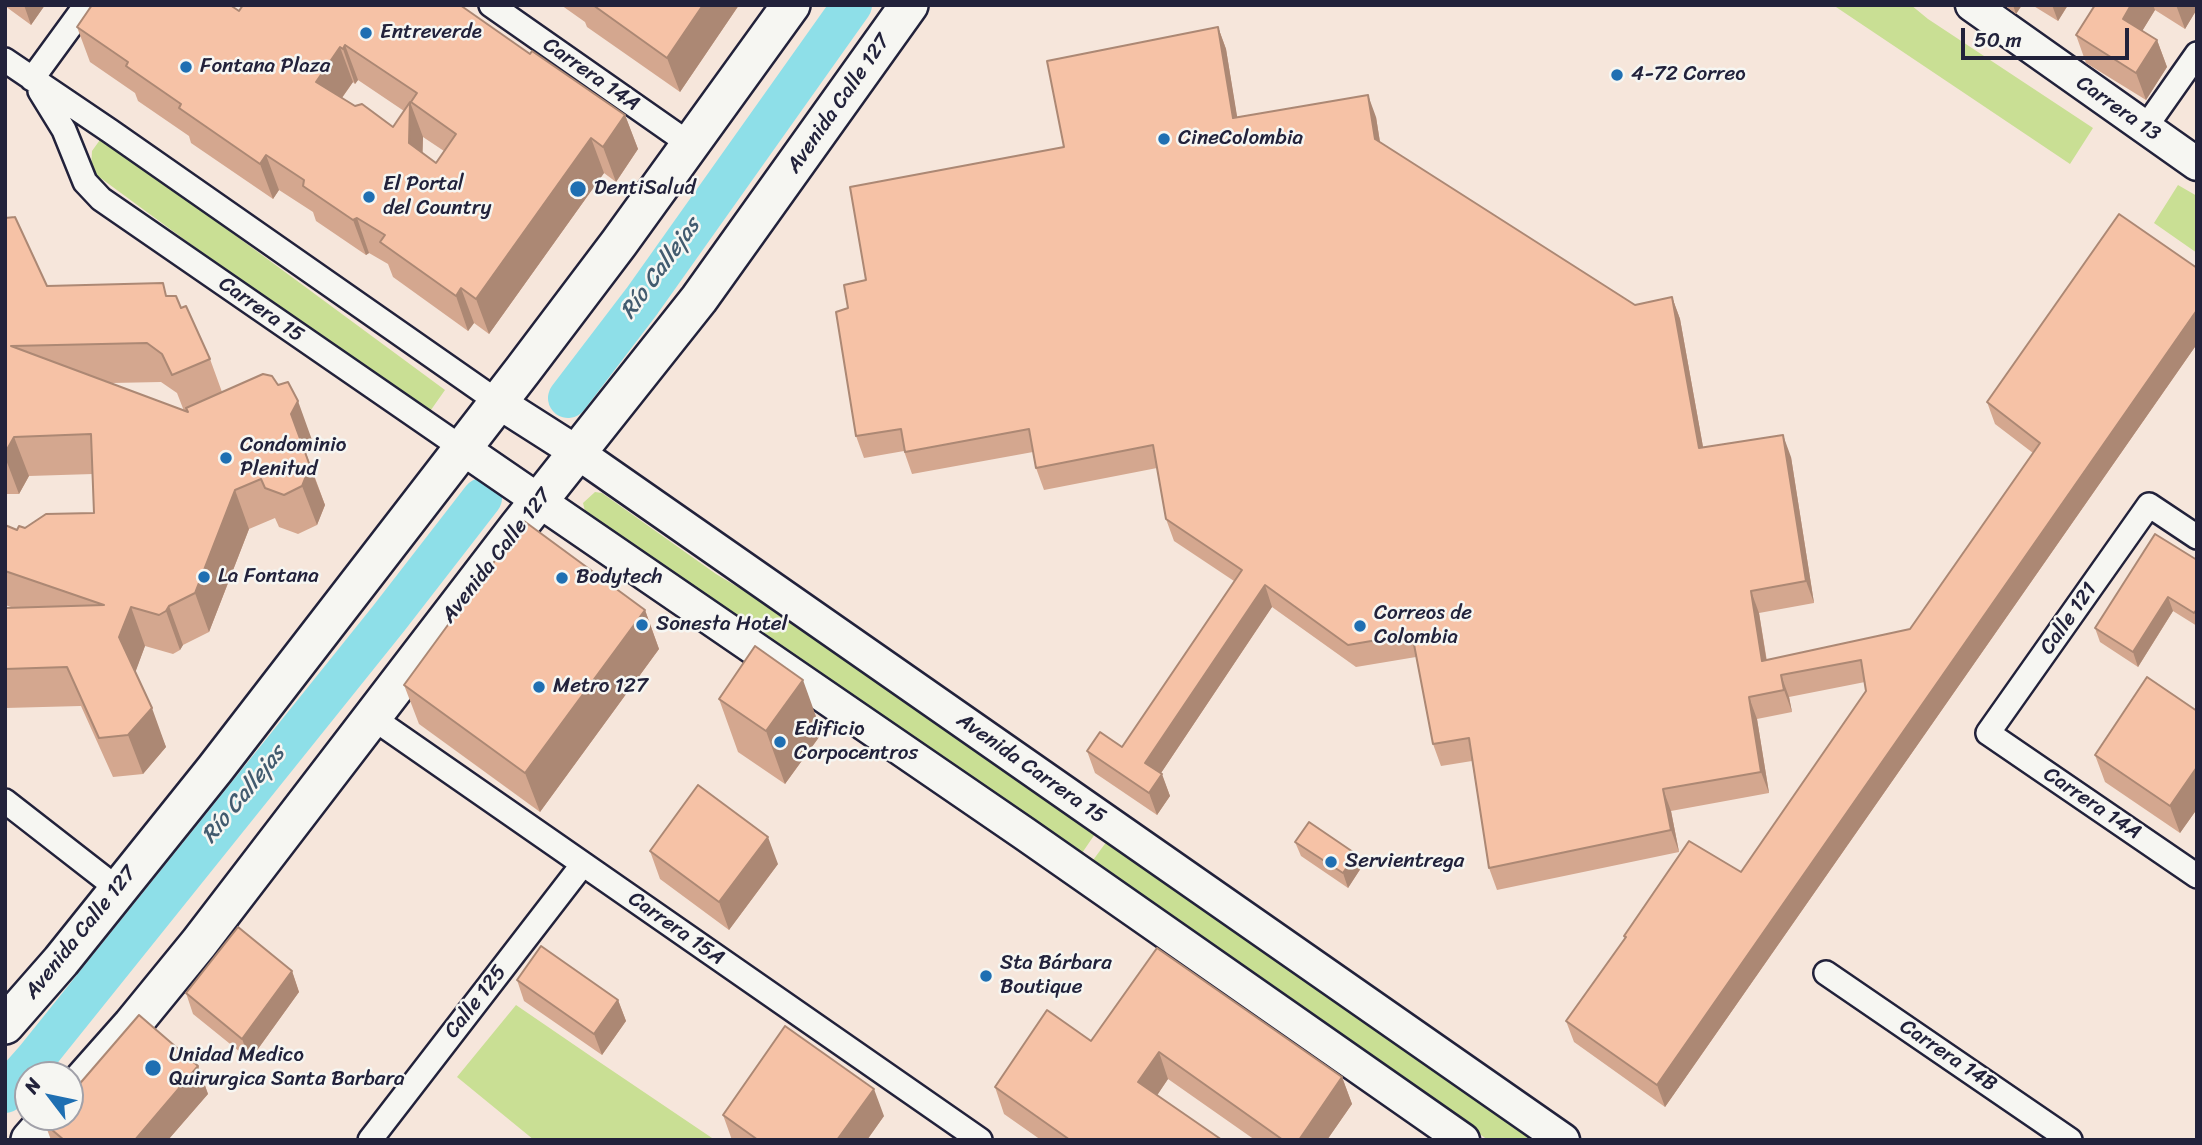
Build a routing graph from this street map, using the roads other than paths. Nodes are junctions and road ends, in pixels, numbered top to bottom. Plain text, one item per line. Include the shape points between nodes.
1 (86, 5) edge
2 (491, 5) edge
3 (791, 5) edge
4 (909, 5) edge
5 (1972, 5) edge
6 (2197, 54) edge
7 (5, 60) edge
8 (33, 79) junction
9 (2145, 128) junction
10 (110, 131) junction
11 (691, 145) junction
12 (75, 157) junction
13 (2197, 164) edge
14 (498, 402) junction
15 (462, 449) junction
16 (578, 453) junction
17 (540, 500) junction
18 (2197, 537) edge
19 (373, 718) junction
20 (1988, 733) joint
21 (5, 801) edge
22 (583, 864) junction
23 (2197, 876) edge
24 (118, 889) junction
25 (1826, 973) dead end
26 (5, 1025) edge
27 (84, 1079) edge
28 (370, 1140) edge
29 (980, 1140) edge
30 (1463, 1140) edge
31 (1563, 1140) edge
32 (2070, 1140) edge

1 - 8 street
2 - 11 street, Carrera 14A
3 - 11 main road, Avenida Calle 127
4 - 16 main road, Avenida Calle 127 via 699,299
5 - 9 main road, Carrera 13
6 - 9 street
7 - 8 street, Carrera 15
8 - 10 street, Carrera 15
8 - 12 street, Carrera 15
9 - 13 main road, Carrera 13
10 - 12 street via 83,140
10 - 14 street, Carrera 15
11 - 14 main road, Avenida Calle 127
12 - 15 street, Carrera 15 via 85,182 101,198
14 - 15 main road, Avenida Calle 127
14 - 16 main road, Avenida Carrera 15
15 - 17 main road
15 - 24 main road, Avenida Calle 127
16 - 17 main road, Avenida Calle 127
16 - 31 main road, Avenida Carrera 15
17 - 19 main road, Avenida Calle 127
17 - 30 main road
18 - 20 street, Calle 121 via 2150,505
19 - 22 street, Carrera 15A
19 - 27 main road, Avenida Calle 127 via 199,943
20 - 23 street, Carrera 14A
21 - 24 street
22 - 28 street, Calle 125
22 - 29 street, Carrera 15A
24 - 26 main road, Avenida Calle 127
25 - 32 street, Carrera 14B

